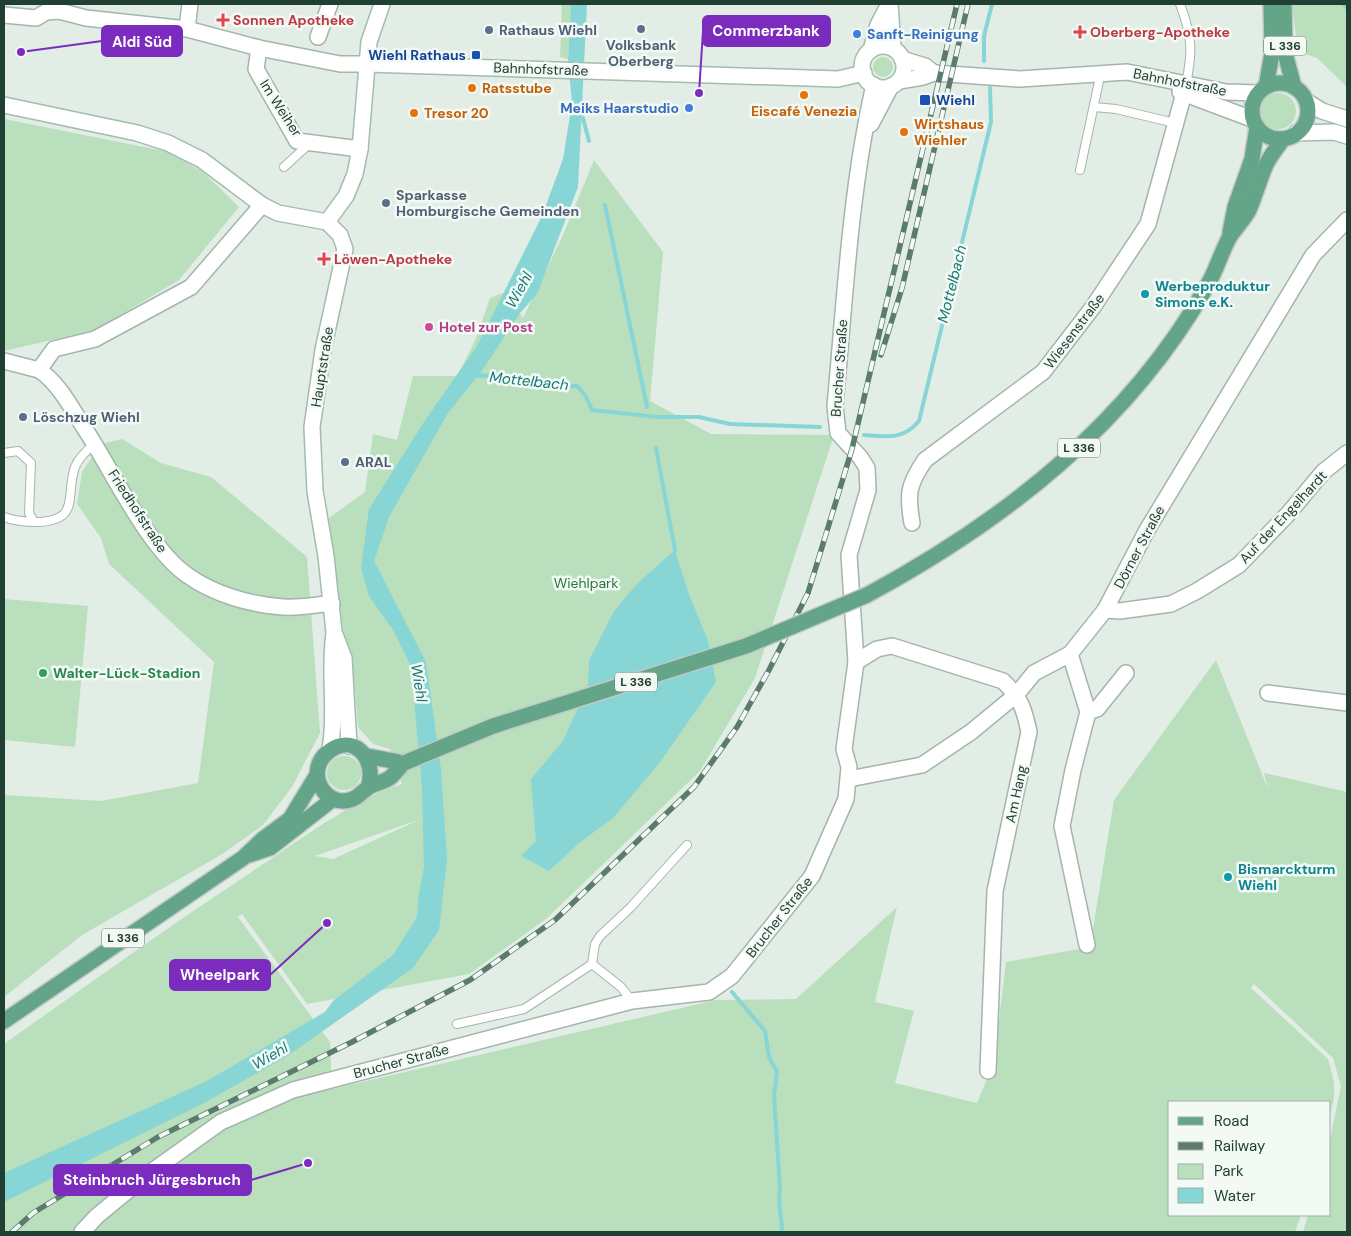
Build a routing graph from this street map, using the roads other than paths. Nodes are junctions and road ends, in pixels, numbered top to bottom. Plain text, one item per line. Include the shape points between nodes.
1 (190, 4) edge
2 (330, 4) edge
3 (382, 4) edge
4 (890, 4) edge
5 (1180, 4) edge
6 (1271, 4) edge
7 (1284, 4) edge
8 (60, 7) edge
9 (4, 15) edge
10 (187, 29) junction
11 (318, 37) dead end
12 (259, 48) junction
13 (871, 50) junction
14 (898, 54) junction
15 (367, 64) junction
16 (1101, 72) junction
17 (934, 73) junction
18 (864, 74) junction
19 (895, 83) junction
20 (874, 85) junction
21 (1294, 87) junction
22 (1185, 89) junction
23 (1262, 90) junction
24 (1306, 101) junction
25 (4, 105) edge
26 (1094, 107) junction
27 (1347, 118) edge
28 (1176, 123) junction
29 (1255, 123) junction
30 (864, 136) junction
31 (1290, 136) junction
32 (1347, 136) edge
33 (310, 142) junction
34 (360, 149) junction
35 (284, 167) dead end
36 (1080, 170) dead end
37 (262, 205) junction
38 (1347, 220) edge
39 (327, 222) junction
40 (1229, 238) junction
41 (4, 361) edge
42 (39, 370) junction
43 (96, 444) junction
44 (4, 453) edge
45 (1347, 453) edge
46 (4, 517) edge
47 (34, 522) junction
48 (912, 523) dead end
49 (332, 603) junction
50 (1105, 610) junction
51 (334, 632) junction
52 (1070, 654) junction
53 (856, 662) junction
54 (1126, 673) dead end
55 (1268, 693) dead end
56 (1016, 695) junction
57 (1347, 703) edge
58 (1088, 712) junction
59 (349, 746) junction
60 (330, 750) junction
61 (366, 756) junction
62 (404, 763) junction
63 (316, 775) junction
64 (849, 779) junction
65 (368, 788) junction
66 (333, 799) junction
67 (687, 845) dead end
68 (243, 858) junction
69 (1087, 944) dead end
70 (592, 964) junction
71 (632, 1001) junction
72 (4, 1021) edge
73 (457, 1024) dead end
74 (988, 1071) dead end
75 (82, 1232) edge

1 - 10 street
2 - 11 street
3 - 15 street via 369,42
4 - 13 street via 878,25
4 - 14 street
5 - 22 lane, Wiesenstraße via 1192,46
6 - 23 main road, L 336 via 1272,53
7 - 21 main road, L 336 via 1286,53
8 - 9 street via 36,18
8 - 10 street via 86,18
10 - 12 street
12 - 15 street via 340,64
12 - 33 street, Im Weiher via 256,69 298,140
13 - 14 street via 879,47
13 - 18 street via 863,63
14 - 17 street, Bahnhofstraße
14 - 19 street via 904,70
15 - 18 street, Bahnhofstraße via 838,80
15 - 34 street
16 - 17 street, Bahnhofstraße via 1020,79
16 - 22 street, Bahnhofstraße via 1134,72
16 - 26 lane
17 - 19 street, Bahnhofstraße
18 - 20 street
19 - 20 street via 886,88
19 - 30 street, Brucher Straße
20 - 30 street, Brucher Straße
21 - 23 main road via 1280,83
21 - 24 main road, L 336
22 - 23 street, Bahnhofstraße
22 - 28 street, Wiesenstraße
22 - 29 street, Bahnhofstraße
23 - 29 main road, L 336 via 1254,101
24 - 27 street
24 - 31 main road, L 336 via 1306,119
25 - 37 street via 137,133 168,143 202,160
26 - 28 lane
26 - 36 lane
28 - 48 street, Wiesenstraße via 1146,228 1093,308 1043,372 925,460 912,480 908,500
29 - 31 main road via 1268,137
29 - 40 main road, L 336 via 1252,159 1235,207
30 - 53 street, Brucher Straße via 854,202 834,406 838,434 867,468 868,490 848,555
31 - 32 street via 1334,132
31 - 40 main road, L 336 via 1266,165 1248,211
33 - 34 street, Im Weiher
33 - 35 lane
34 - 39 street via 346,196
37 - 39 street via 278,212
37 - 42 street via 191,287 95,339 54,349
38 - 50 street, Dörner Straße via 1313,255 1151,522
39 - 49 street, Hauptstraße via 340,235 345,249 323,350 312,427 315,491
40 - 62 main road, L 336, bridge via 1207,286 1157,362 1117,410 1031,490 971,534 867,595 746,646 492,726
41 - 42 street, Friedhofstraße
42 - 43 street, Friedhofstraße via 63,395
43 - 47 lane via 85,452 75,467 70,504 62,517
43 - 49 street, Friedhofstraße via 146,529 186,575 219,592 252,602 284,607
44 - 47 lane via 18,451 31,463 29,512
45 - 50 street, Auf der Engelhardt via 1323,472 1239,565 1171,604
46 - 47 lane
49 - 51 street, Hauptstraße
50 - 52 street, Dörner Straße
51 - 59 street, Hauptstraße via 344,658
51 - 60 street via 330,657 334,728
52 - 56 street, Dörner Straße via 1034,673
52 - 58 street
53 - 56 street, Am Hang via 877,649 892,646 1003,681
53 - 64 street, Brucher Straße via 844,748
54 - 58 street via 1096,709
55 - 57 street
56 - 64 street, Dörner Straße via 971,732 922,765
56 - 74 street, Am Hang via 1024,707 1030,732 995,891
58 - 69 street via 1062,826
59 - 60 main road
59 - 61 main road
60 - 63 main road, L 336 via 323,756
61 - 62 main road
61 - 65 main road via 372,777
62 - 65 main road, L 336 via 390,778
63 - 66 main road via 321,789
63 - 68 main road, L 336 via 290,819
64 - 71 street, Brucher Straße via 846,799 812,876 732,976 709,992
65 - 66 main road, L 336 via 352,800
66 - 68 main road, L 336 via 270,848
67 - 70 lane via 600,936 595,944
68 - 72 main road, L 336
70 - 71 lane via 621,987
70 - 73 lane via 524,1009
71 - 75 street, Brucher Straße via 293,1090 221,1122 148,1174

